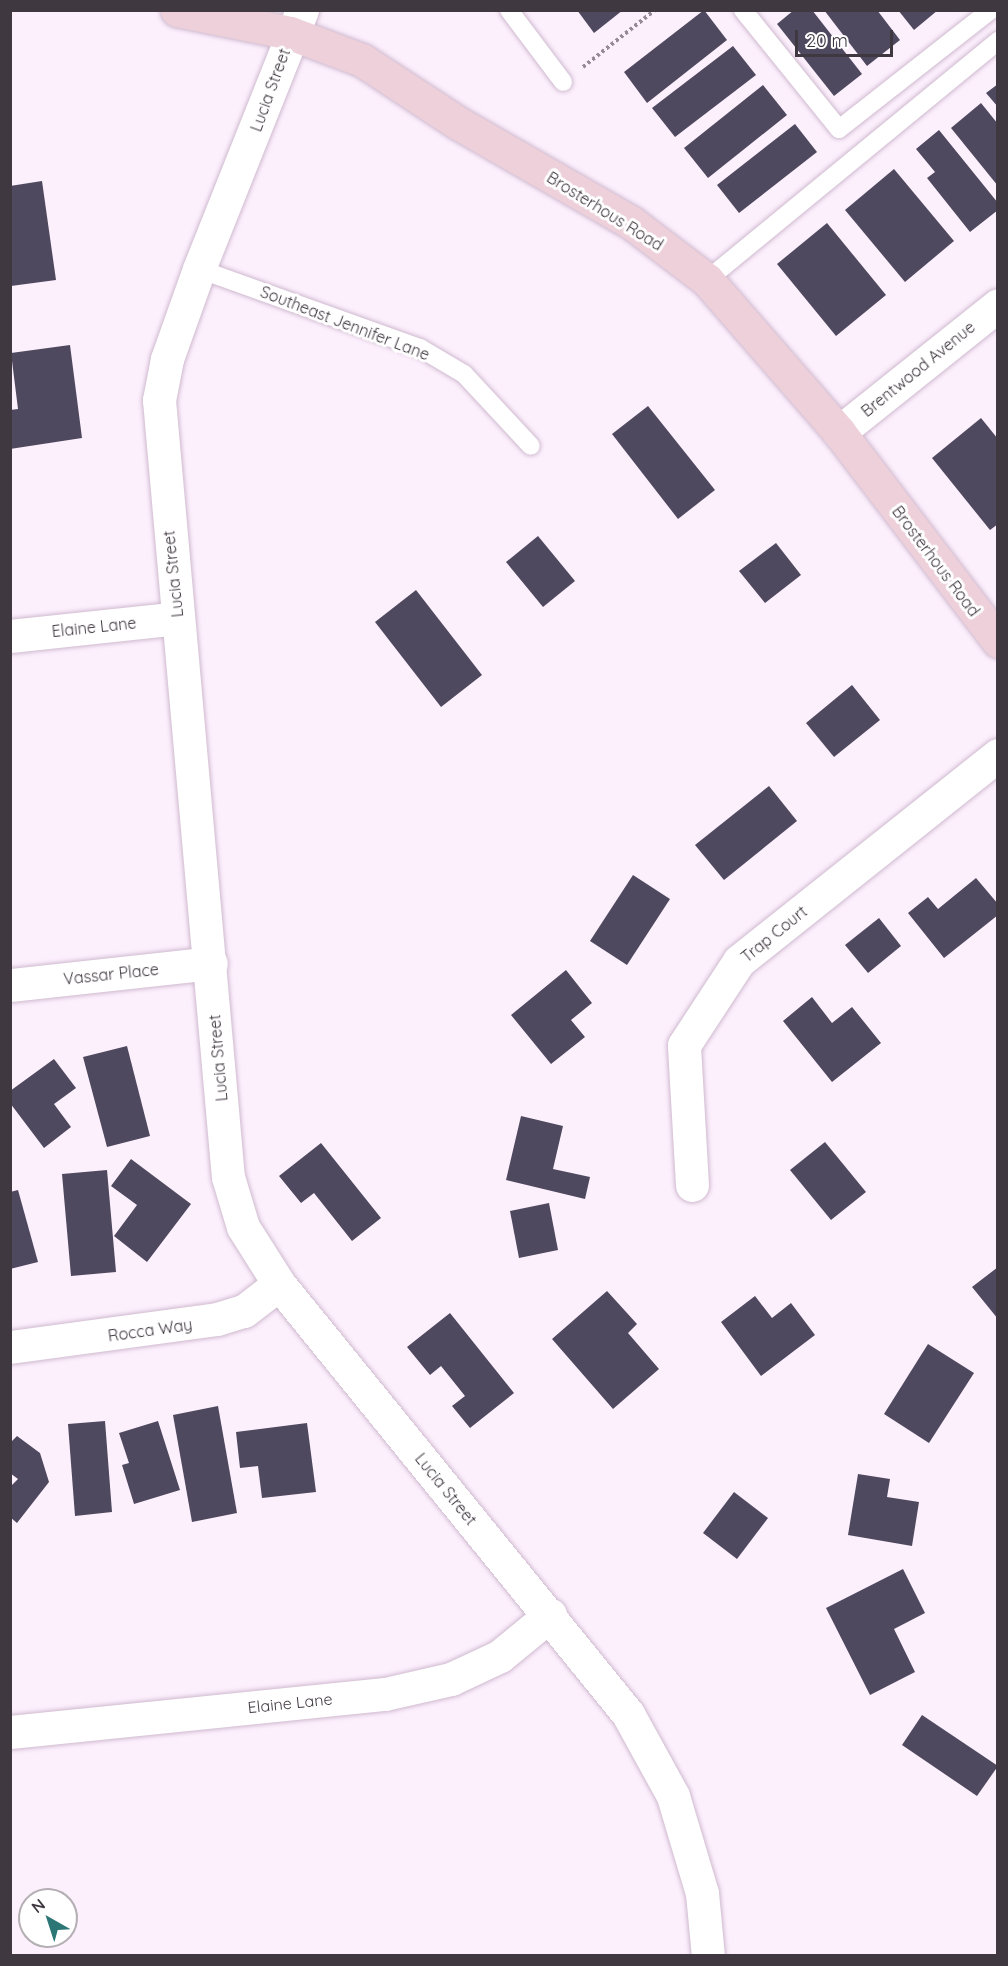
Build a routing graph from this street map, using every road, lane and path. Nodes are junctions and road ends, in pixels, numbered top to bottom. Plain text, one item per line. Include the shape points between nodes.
1 (177, 10) edge
2 (510, 10) edge
3 (655, 10) edge
4 (743, 10) edge
5 (992, 10) edge
6 (296, 22) edge
7 (998, 41) edge
8 (563, 82) joint
9 (199, 269) junction
10 (707, 280) junction
11 (998, 305) edge
12 (839, 432) junction
13 (531, 446) dead end
14 (178, 618) junction
15 (10, 636) edge
16 (998, 641) edge
17 (998, 755) edge
18 (211, 963) junction
19 (10, 985) edge
20 (692, 1185) dead end
21 (279, 1284) junction
22 (10, 1347) edge
23 (550, 1615) junction
24 (10, 1732) edge
25 (708, 1956) edge

1 - 6 street, Brosterhous Road
2 - 8 lane
3 - 8 path
4 - 5 lane via 839,129
6 - 9 street, Lucia Street
6 - 10 street, Brosterhous Road via 458,123 632,223
7 - 10 lane
9 - 13 lane, Southeast Jennifer Lane via 420,348 464,374
9 - 14 street, Lucia Street via 167,359 159,400
10 - 12 street, Brosterhous Road
11 - 12 street, Brentwood Avenue
12 - 16 street, Brosterhous Road
14 - 15 street, Elaine Lane
14 - 18 street, Lucia Street
17 - 20 street, Trap Court via 739,961 684,1045
18 - 19 street, Vassar Place
18 - 21 street, Lucia Street via 228,1177 243,1227
21 - 22 street, Rocca Way via 244,1311 217,1319
21 - 23 street, Lucia Street
23 - 24 street, Elaine Lane via 500,1656 452,1679 396,1691
23 - 25 street, Lucia Street via 628,1714 673,1796 702,1893

